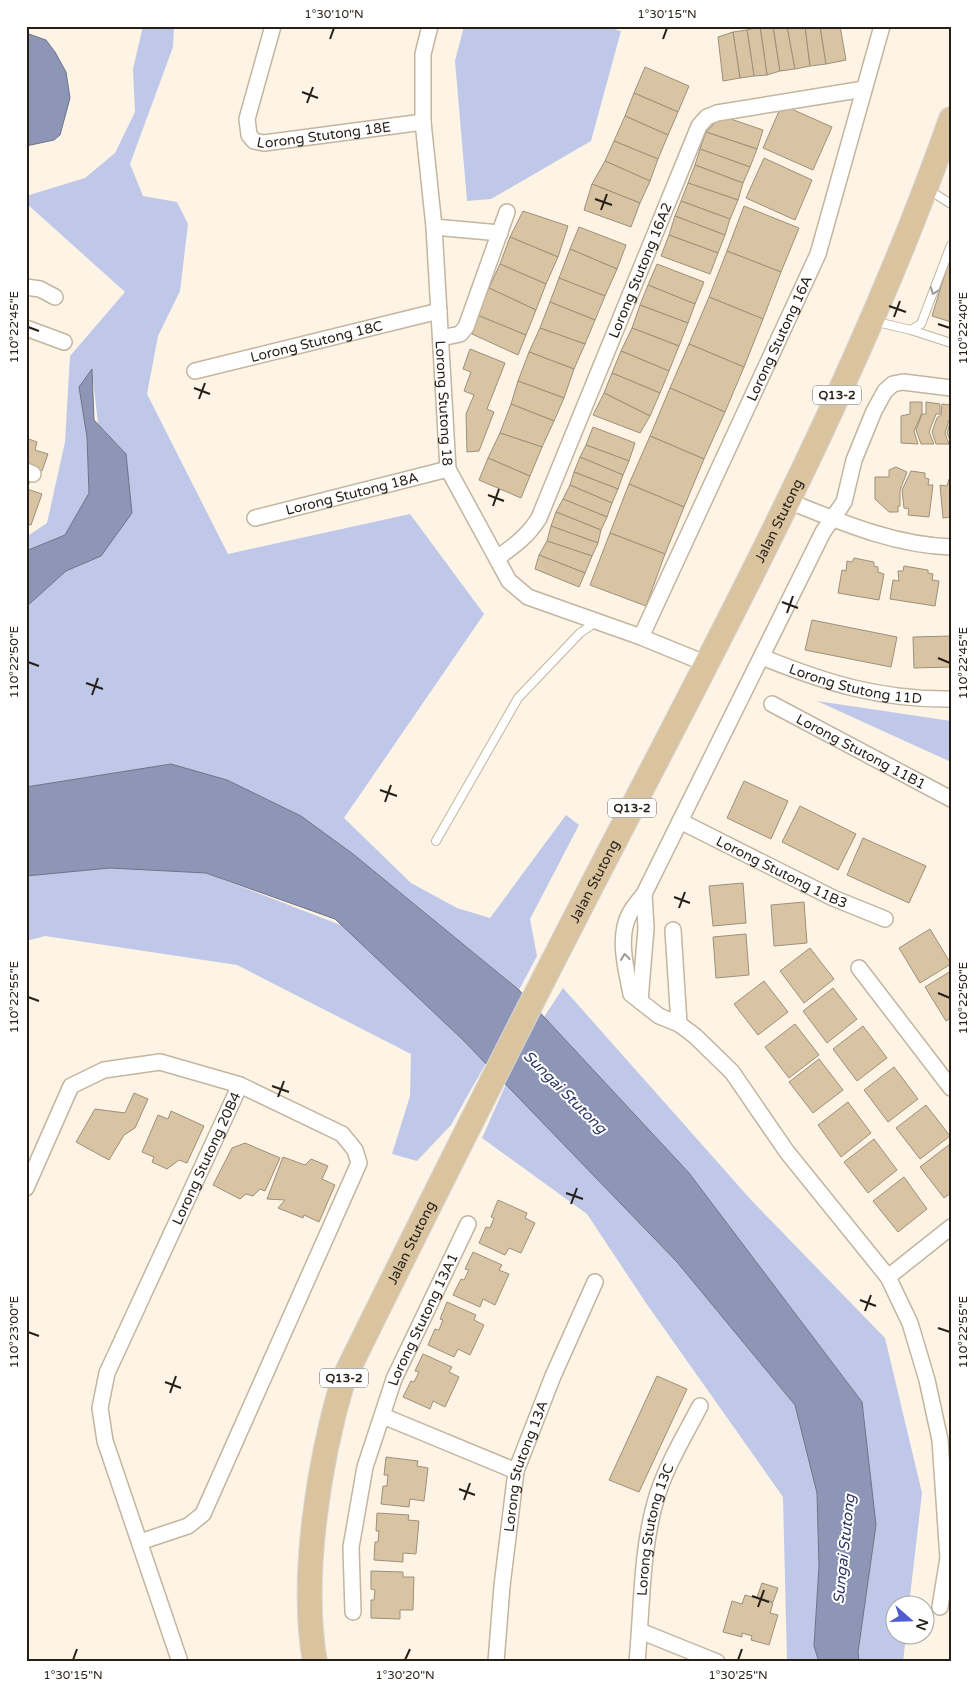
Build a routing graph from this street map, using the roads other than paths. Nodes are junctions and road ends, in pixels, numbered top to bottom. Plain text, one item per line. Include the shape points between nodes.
1 (273, 26) edge
2 (430, 26) edge
3 (882, 26) edge
4 (864, 89) junction
5 (423, 122) junction
6 (949, 130) edge
7 (925, 188) junction
8 (951, 204) edge
9 (507, 212) dead end
10 (434, 227) junction
11 (500, 233) junction
12 (951, 245) edge
13 (26, 287) edge
14 (55, 297) dead end
15 (439, 312) junction
16 (871, 321) junction
17 (26, 328) edge
18 (911, 330) junction
19 (441, 338) junction
20 (64, 342) dead end
21 (951, 343) edge
22 (195, 371) dead end
23 (951, 388) edge
24 (448, 470) junction
25 (788, 502) junction
26 (255, 518) dead end
27 (833, 519) junction
28 (951, 547) edge
29 (497, 558) junction
30 (596, 622) junction
31 (641, 638) junction
32 (762, 657) junction
33 (707, 664) junction
34 (951, 699) edge
35 (772, 704) dead end
36 (951, 799) edge
37 (680, 821) junction
38 (436, 841) dead end
39 (644, 894) junction
40 (885, 919) dead end
41 (673, 930) dead end
42 (859, 968) dead end
43 (640, 1001) junction
44 (679, 1024) junction
45 (240, 1085) junction
46 (951, 1088) edge
47 (26, 1188) edge
48 (468, 1224) dead end
49 (951, 1227) edge
50 (888, 1277) junction
51 (595, 1282) dead end
52 (700, 1406) dead end
53 (382, 1416) junction
54 (516, 1471) junction
55 (140, 1542) junction
56 (940, 1606) dead end
57 (353, 1612) dead end
58 (640, 1631) junction
59 (180, 1662) edge
60 (315, 1662) edge
61 (496, 1662) edge
62 (637, 1662) edge
63 (716, 1662) edge

1 - 5 street, Lorong Stutong 18E via 247,119 249,135 254,141 264,143
2 - 5 street, Lorong Stutong 18 via 423,54
3 - 4 street, Lorong Stutong 16A
4 - 29 street, Lorong Stutong 16A2 via 717,112 706,117 699,126 538,518 520,542
4 - 31 street, Lorong Stutong 16A via 818,254
5 - 10 street, Lorong Stutong 18
6 - 7 main road, Jalan Stutong / Q13-2
7 - 8 lane
7 - 16 main road, Jalan Stutong / Q13-2
9 - 11 street
10 - 11 street
10 - 15 street, Lorong Stutong 18
11 - 19 street via 466,327 460,334
12 -> 18 lane via 921,324
13 - 14 street via 40,289
15 - 19 street, Lorong Stutong 18
15 - 22 street, Lorong Stutong 18C
16 - 18 lane
16 - 25 main road, Jalan Stutong / Q13-2
17 - 20 street
18 - 21 lane
19 - 24 street, Lorong Stutong 18
23 - 27 street via 903,382 884,391 854,460 844,502
24 - 26 street, Lorong Stutong 18A
24 - 29 street, Lorong Stutong 18
25 - 27 street
25 - 33 main road, Jalan Stutong / Q13-2
27 - 28 street via 905,542
27 - 32 street via 823,532
29 - 30 street, Lorong Stutong 18 via 510,580 528,597
30 - 31 street, Lorong Stutong 18
30 - 38 lane via 580,633 518,698
31 - 33 street, Lorong Stutong 18
32 - 34 street, Lorong Stutong 11D via 809,676 867,692 914,700
32 - 37 street
33 - 60 main road, Jalan Stutong / Q13-2 via 557,952 343,1380 330,1422 313,1531 310,1598
35 - 36 street, Lorong Stutong 11B1
37 - 39 street
37 - 40 street, Lorong Stutong 11B3 via 833,898
39 - 43 street via 646,928
43 -> 39 street via 632,994 624,932 629,914
41 - 44 street
42 - 46 street
43 - 44 street via 659,1016
44 - 50 street via 714,1052 732,1072 787,1152
45 - 47 street via 160,1062 104,1070 71,1086
45 - 55 street, Lorong Stutong 20B4 via 107,1372 100,1408 105,1441
45 - 55 street, Lorong Stutong 20B4 via 342,1134 355,1150 359,1163 203,1514 188,1526
48 - 53 street, Lorong Stutong 13A1 via 394,1379
49 - 50 street
50 - 56 street via 910,1323 940,1440 948,1558
51 - 54 street, Lorong Stutong 13A
52 - 58 street, Lorong Stutong 13C via 655,1501 649,1528
53 - 54 street
53 - 57 street, Lorong Stutong 13A1 via 365,1467 355,1518 351,1547
54 - 61 street, Lorong Stutong 13A
55 - 59 street, Lorong Stutong 20B4
58 - 62 street, Lorong Stutong 13C
58 - 63 street

